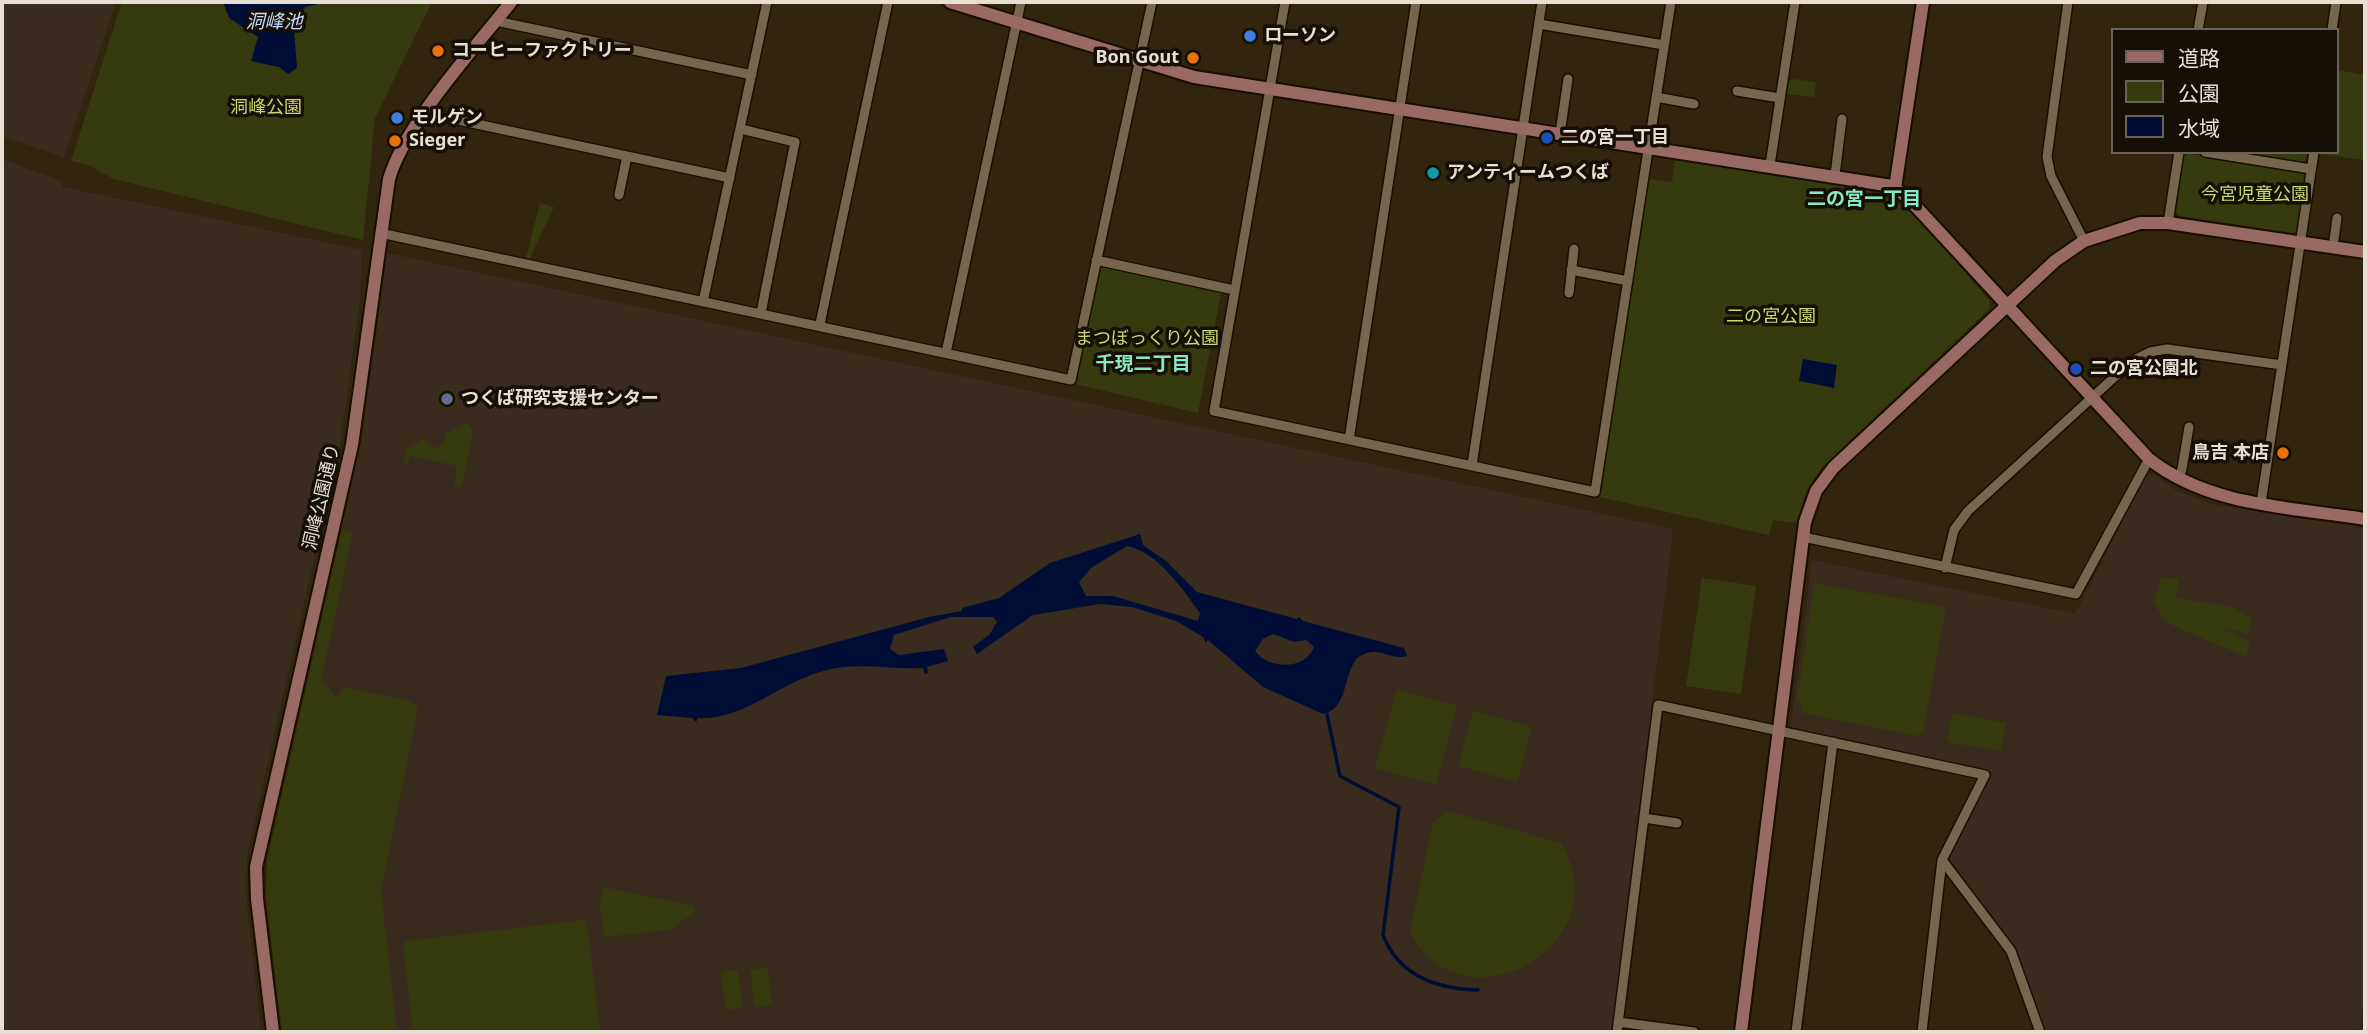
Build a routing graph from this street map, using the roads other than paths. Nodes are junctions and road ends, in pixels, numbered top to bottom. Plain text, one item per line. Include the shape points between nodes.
1 (511, 2) edge
2 (767, 2) edge
3 (888, 2) edge
4 (950, 2) edge
5 (1021, 2) edge
6 (1152, 2) edge
7 (1284, 2) edge
8 (1416, 2) edge
9 (1542, 2) edge
10 (1671, 2) edge
11 (1795, 2) edge
12 (1923, 2) edge
13 (2068, 2) edge
14 (2203, 2) edge
15 (2336, 2) edge
16 (496, 21) junction
17 (1016, 22) junction
18 (1539, 24) junction
19 (2199, 28) edge
20 (2332, 28) edge
21 (1664, 45) junction
22 (1139, 61) junction
23 (752, 75) junction
24 (1568, 79) dead end
25 (1269, 89) junction
26 (1737, 91) dead end
27 (1656, 97) junction
28 (1780, 98) junction
29 (1694, 104) dead end
30 (1400, 109) junction
31 (425, 113) junction
32 (1842, 119) dead end
33 (1523, 127) junction
34 (741, 129) junction
35 (1560, 133) junction
36 (1648, 146) junction
37 (2179, 154) edge
38 (2217, 154) edge
39 (2314, 154) edge
40 (627, 156) junction
41 (1770, 165) junction
42 (2311, 169) junction
43 (1835, 175) junction
44 (730, 178) junction
45 (1895, 188) junction
46 (619, 195) dead end
47 (2337, 218) dead end
48 (2168, 223) junction
49 (380, 233) junction
50 (2084, 241) junction
51 (2300, 243) junction
52 (2333, 247) junction
53 (1574, 249) dead end
54 (2365, 252) edge
55 (1096, 260) junction
56 (1571, 270) junction
57 (1628, 281) junction
58 (1234, 290) junction
59 (1569, 293) dead end
60 (703, 302) junction
61 (2007, 306) junction
62 (761, 313) junction
63 (820, 324) junction
64 (946, 353) junction
65 (2282, 365) junction
66 (2091, 397) junction
67 (2189, 427) dead end
68 (1349, 440) junction
69 (2149, 459) junction
70 (1472, 465) junction
71 (2178, 479) junction
72 (2261, 503) junction
73 (2365, 519) edge
74 (1803, 537) junction
75 (1945, 568) junction
76 (1779, 731) junction
77 (1833, 742) junction
78 (1644, 818) junction
79 (1677, 823) dead end
80 (1942, 860) junction
81 (1618, 1027) edge
82 (273, 1032) edge
83 (1694, 1032) edge
84 (1741, 1032) edge
85 (1796, 1032) edge
86 (1922, 1032) edge
87 (2040, 1032) edge

1 - 16 street, 洞峰公園通り
2 - 23 street
3 - 63 street
4 - 17 street
5 - 17 street
6 - 22 street
7 - 25 street
8 - 30 street
9 - 18 street
10 - 21 street
11 - 28 street
12 - 45 street
13 - 50 street via 2047,157 2051,176
14 - 19 street
15 - 20 street
16 - 23 street
16 - 31 street, 洞峰公園通り
17 - 22 street
17 - 64 street
18 - 21 street
18 - 33 street
21 - 27 street
22 - 25 street via 1195,77
22 - 55 street
23 - 34 street
24 - 35 street
25 - 30 street
25 - 58 street
26 - 28 street
27 - 29 street
27 - 36 street
28 - 41 street
30 - 33 street
30 - 68 street
31 - 40 street
31 - 49 street, 洞峰公園通り via 393,163
32 - 43 street
33 - 35 street
33 - 70 street
34 - 44 street
34 - 62 street via 795,142
35 - 36 street
36 - 41 street
36 - 57 street
37 - 48 street
38 - 42 street
39 - 42 street
40 - 44 street
40 - 46 street
41 - 43 street
42 - 51 street
43 - 45 street
44 - 60 street
45 - 61 street
47 - 52 street
48 - 50 street via 2128,225
48 - 51 street
49 - 60 street
49 - 82 street, 洞峰公園通り via 352,445 256,867
50 - 61 street
51 - 52 street
51 - 65 street
52 - 54 street
53 - 56 street
55 - 58 street
55 - 64 street via 1071,380
56 - 57 street
56 - 59 street
57 - 70 street via 1595,492
58 - 68 street via 1214,411
60 - 62 street
61 - 66 street
61 - 74 street via 1841,459 1816,491
62 - 63 street
63 - 64 street
65 - 66 street via 2158,350 2132,361
65 - 72 street
66 - 69 street
66 - 75 street via 1968,511 1954,530
67 - 71 street
68 - 70 street
69 - 71 street
69 - 75 street via 2076,594
71 - 72 street via 2214,495
72 - 73 street
74 - 75 street
74 - 76 street
76 - 77 street
76 - 78 street via 1658,705
76 - 84 street
77 - 80 street via 1985,775
77 - 85 street
78 - 79 street
78 - 81 street
80 - 86 street
80 - 87 street via 2011,951
81 - 83 street

